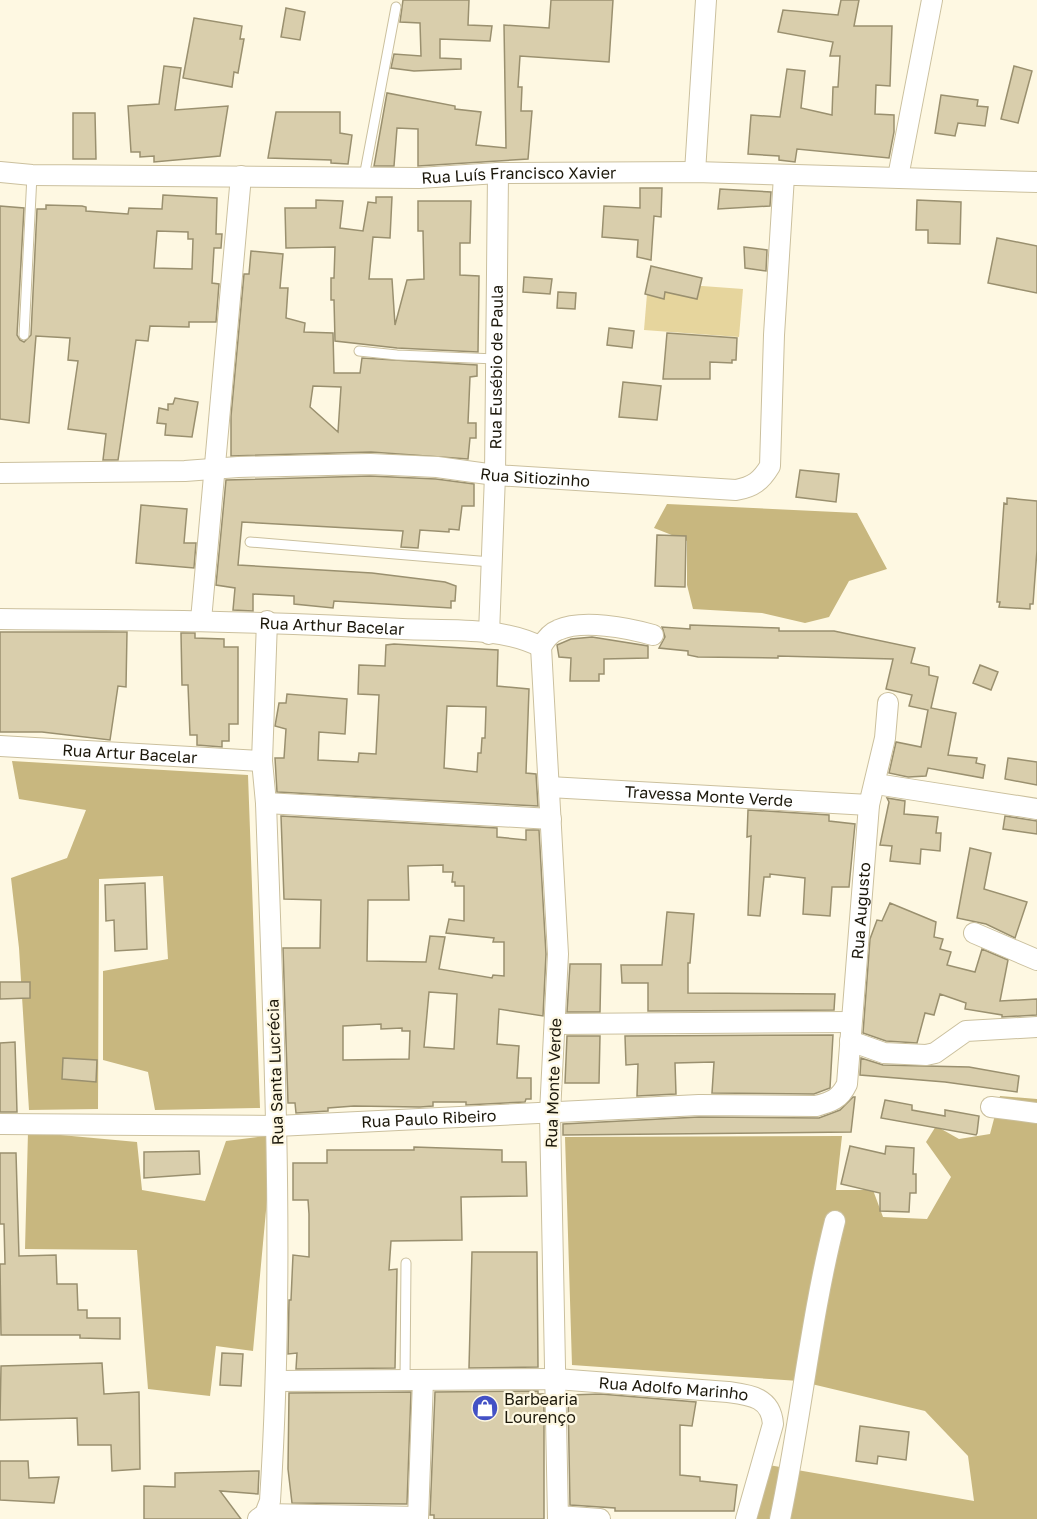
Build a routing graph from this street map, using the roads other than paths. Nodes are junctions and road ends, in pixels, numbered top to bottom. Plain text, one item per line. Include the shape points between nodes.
1 (706, 0) edge
2 (932, 0) edge
3 (396, 7) dead end
4 (0, 172) edge
5 (695, 172) junction
6 (498, 173) junction
7 (32, 176) junction
8 (241, 176) junction
9 (784, 176) junction
10 (364, 177) junction
11 (898, 177) junction
12 (1037, 182) edge
13 (24, 335) dead end
14 (359, 351) dead end
15 (496, 359) junction
16 (214, 470) junction
17 (0, 473) edge
18 (495, 475) junction
19 (250, 542) dead end
20 (491, 562) junction
21 (0, 619) edge
22 (201, 620) junction
23 (267, 621) junction
24 (489, 634) junction
25 (653, 635) dead end
26 (541, 647) junction
27 (888, 703) dead end
28 (0, 746) edge
29 (262, 761) junction
30 (876, 784) junction
31 (549, 788) junction
32 (266, 803) junction
33 (869, 805) junction
34 (1037, 809) edge
35 (551, 819) junction
36 (974, 933) dead end
37 (1037, 960) edge
38 (555, 1024) junction
39 (1037, 1028) edge
40 (850, 1032) junction
41 (847, 1084) joint
42 (991, 1107) dead end
43 (550, 1113) junction
44 (1037, 1113) edge
45 (0, 1124) edge
46 (278, 1126) junction
47 (835, 1221) dead end
48 (406, 1263) dead end
49 (556, 1379) junction
50 (414, 1380) junction
51 (278, 1381) junction
52 (768, 1447) junction
53 (794, 1454) junction
54 (261, 1516) edge
55 (418, 1518) edge
56 (558, 1518) edge
57 (600, 1519) edge
58 (746, 1519) edge
59 (780, 1519) edge

1 - 5 street
2 - 11 street
3 - 10 lane
4 - 7 street, Rua Luís Francisco Xavier
5 - 6 street, Rua Luís Francisco Xavier
5 - 9 street, Rua Luís Francisco Xavier
6 - 10 street, Rua Luís Francisco Xavier
6 - 15 street, Rua Eusébio de Paula
7 - 8 street, Rua Luís Francisco Xavier
7 - 13 lane
8 - 10 street, Rua Luís Francisco Xavier
8 - 16 street
9 - 11 street, Rua Luís Francisco Xavier
9 - 18 street, Rua Sitiozinho via 770,466 761,480 736,490
11 - 12 street, Rua Luís Francisco Xavier
14 - 15 lane
15 - 18 street, Rua Eusébio de Paula
16 - 17 street, Rua Sitiozinho
16 - 18 street, Rua Sitiozinho via 370,464
16 - 22 street
18 - 20 street, Rua Eusébio de Paula
19 - 20 lane
20 - 24 street, Rua Eusébio de Paula
21 - 22 street, Rua Arthur Bacelar
22 - 23 street, Rua Arthur Bacelar
23 - 24 street, Rua Arthur Bacelar
23 - 29 street, Rua Santa Lucrécia
24 - 26 street, Rua Arthur Bacelar via 528,640
25 - 26 street via 611,626 581,627 558,630
26 - 31 street, Rua Monte Verde
27 - 30 street, Rua Augusto
28 - 29 street, Rua Artur Bacelar
29 - 32 street, Rua Santa Lucrécia
30 - 33 street, Rua Augusto
30 - 34 street
31 - 33 street, Travessa Monte Verde
31 - 35 street, Rua Monte Verde
32 - 35 street
32 - 46 street, Rua Santa Lucrécia
33 - 40 street, Rua Augusto
35 - 38 street, Rua Monte Verde via 558,954
36 - 37 street
38 - 40 street
38 - 43 street, Rua Monte Verde
39 - 40 street via 966,1031 926,1055 884,1053
40 - 41 street, Rua Augusto
41 - 43 street, Rua Paulo Ribeiro via 842,1095 816,1106 699,1105
42 - 44 street
43 - 46 street, Rua Paulo Ribeiro
43 - 49 street, Rua Monte Verde
45 - 46 street, Rua Paulo Ribeiro
46 - 51 street, Rua Santa Lucrécia
47 - 53 street
48 - 50 lane
49 - 50 street, Rua Adolfo Marinho
49 - 52 street, Rua Adolfo Marinho via 756,1397 763,1400 772,1415
49 - 56 street, Rua Monte Verde
50 - 51 street, Rua Adolfo Marinho
50 - 55 street
51 - 54 street, Rua Santa Lucrécia via 270,1501
52 - 53 street
52 - 58 street, Rua Adolfo Marinho
53 - 59 street
54 - 55 street
56 - 57 street

